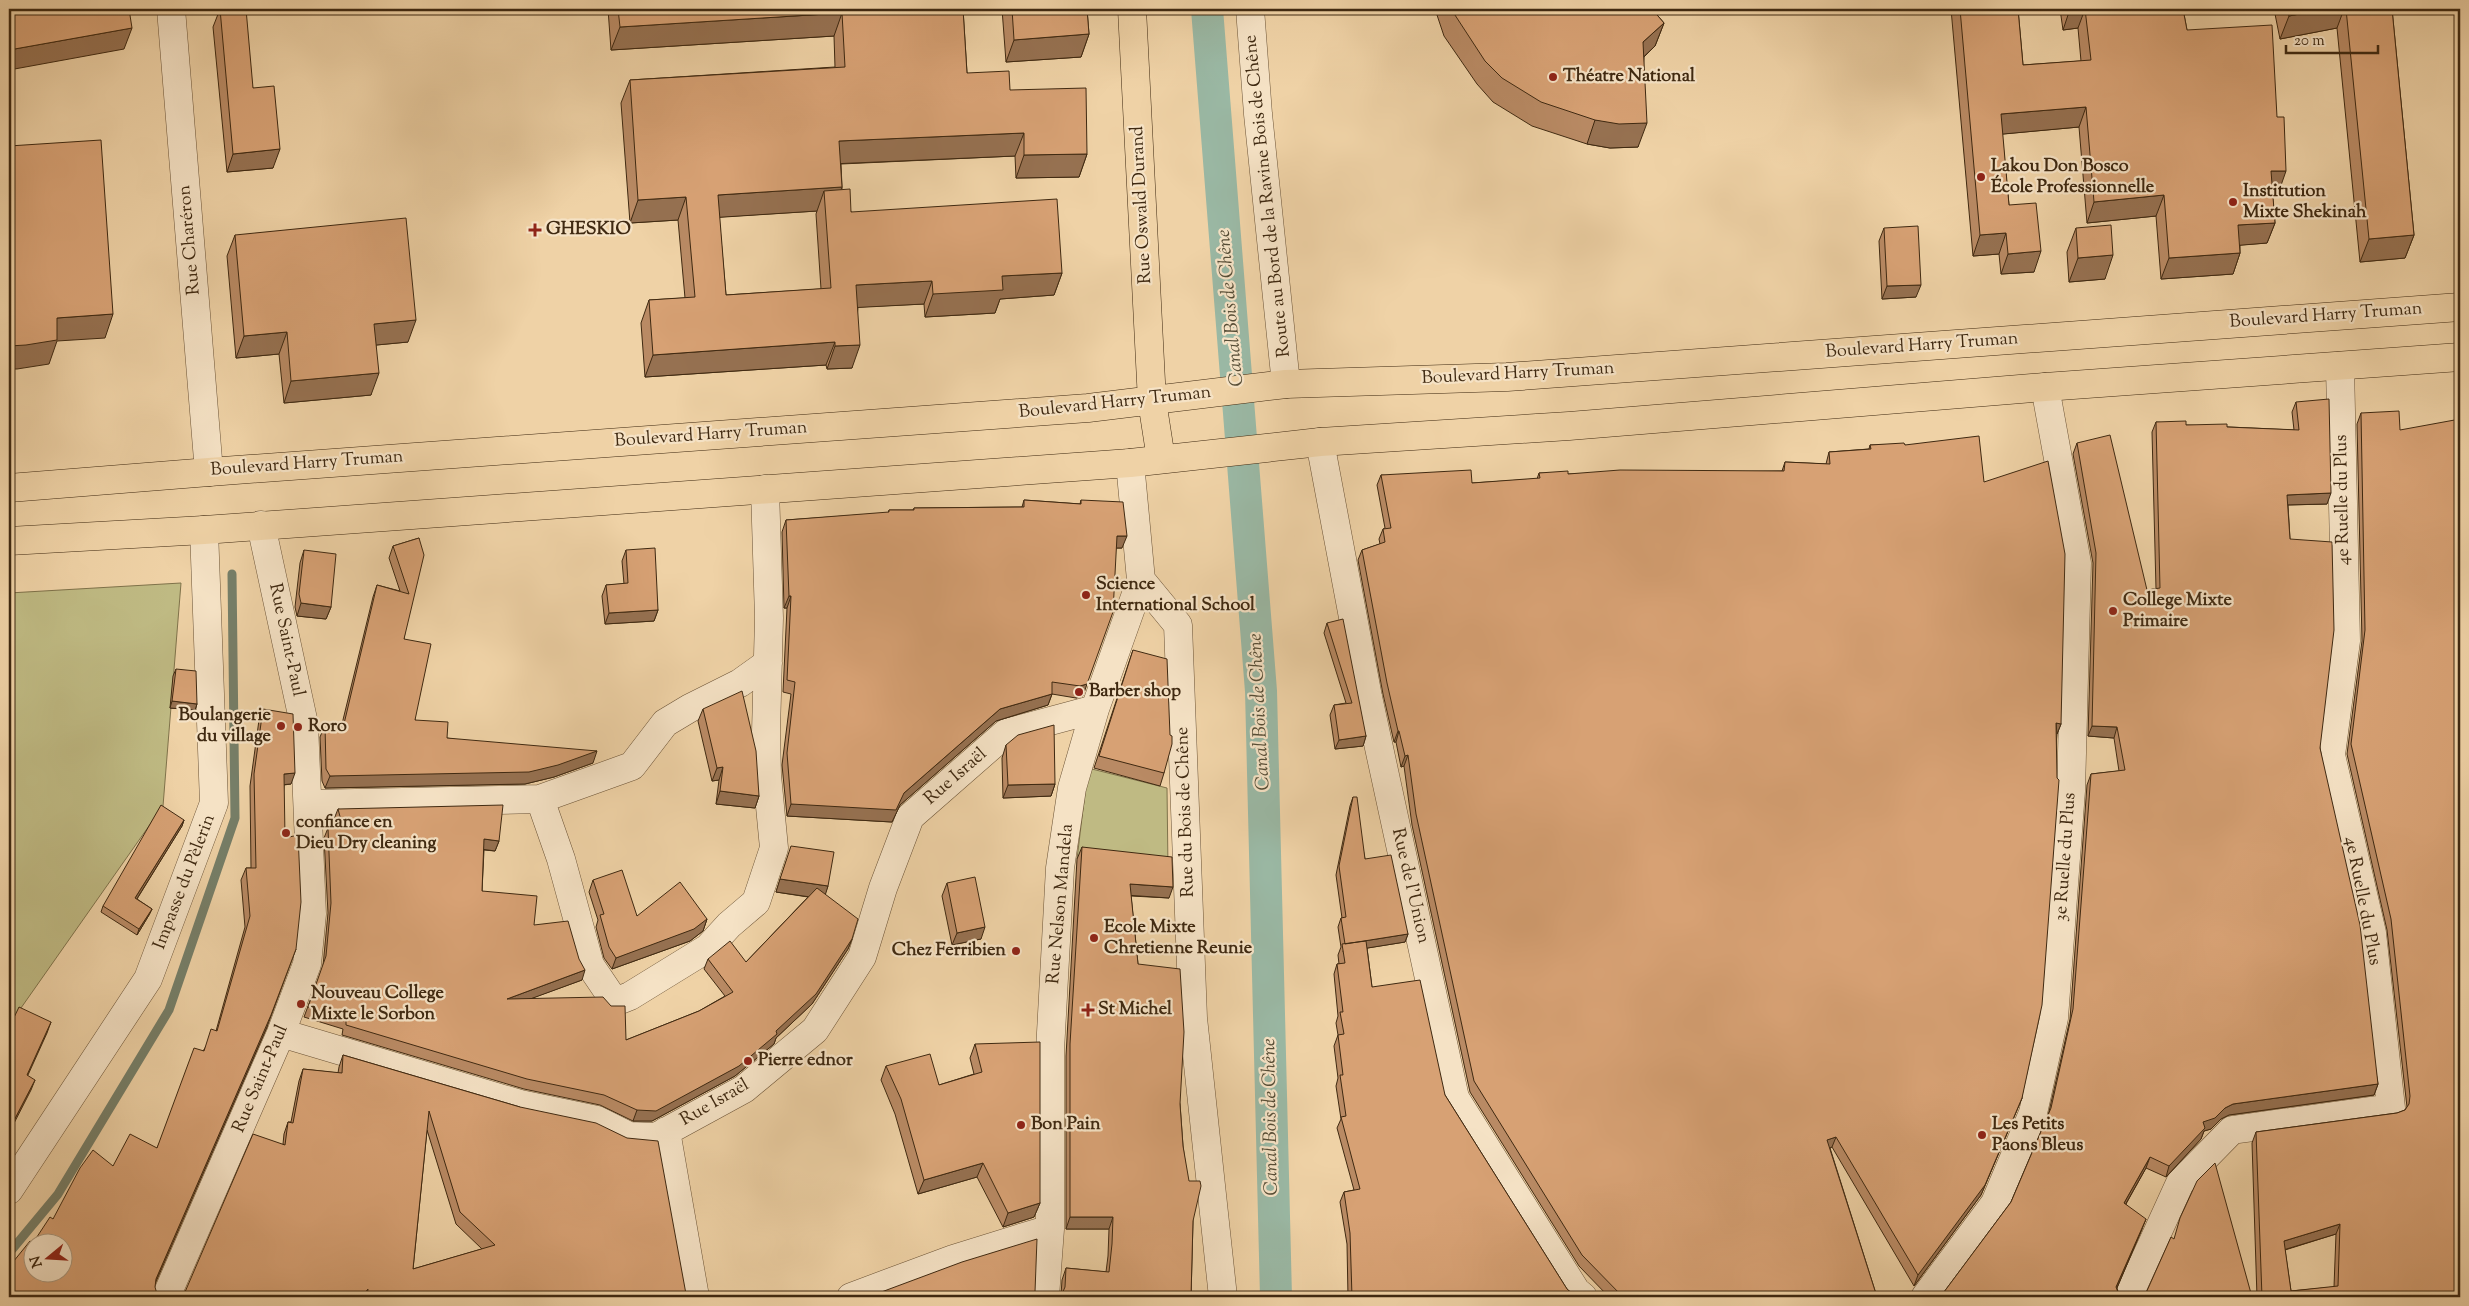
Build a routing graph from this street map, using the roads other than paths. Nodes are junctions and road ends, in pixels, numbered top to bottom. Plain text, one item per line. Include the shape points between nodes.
1 (171, 9) edge
2 (1132, 9) edge
3 (1250, 9) edge
4 (2460, 306) edge
5 (2460, 357) edge
6 (2340, 366) junction
7 (1286, 384) junction
8 (2045, 387) junction
9 (1160, 400) junction
10 (1320, 442) junction
11 (1171, 458) junction
12 (1130, 463) junction
13 (209, 472) junction
14 (9, 488) edge
15 (764, 489) junction
16 (261, 525) junction
17 (204, 530) junction
18 (9, 541) edge
19 (1141, 580) junction
20 (768, 663) junction
21 (1094, 709) junction
22 (540, 799) junction
23 (308, 804) junction
24 (281, 1033) junction
25 (666, 1131) junction
26 (9, 1190) edge
27 (1050, 1229) junction
28 (166, 1297) edge
29 (695, 1297) edge
30 (851, 1297) edge
31 (1045, 1297) edge
32 (1223, 1297) edge
33 (1583, 1297) edge
34 (1925, 1297) edge
35 (2128, 1297) edge

1 - 13 street, Rue Charéron
2 - 9 main road, Rue Oswald Durand
3 - 7 street, Route au Bord de la Ravine Bois de Chêne
4 - 7 main road, Boulevard Harry Truman via 1507,377
5 - 6 main road
6 - 8 main road
6 - 35 street, 4e Ruelle du Plus via 2346,641 2331,755 2372,933 2391,1108 2232,1130 2180,1183
7 - 9 main road, Boulevard Harry Truman
8 - 10 main road via 1579,426
8 - 34 street, 3e Ruelle du Plus via 2077,562 2071,791 2054,1018 2033,1113 1995,1203
9 - 11 main road, Rue Oswald Durand
9 - 13 main road, Boulevard Harry Truman via 1088,408
10 - 11 main road
10 - 33 street, Rue de l'Union via 1368,697 1455,1098 1576,1291
11 - 12 main road
12 - 15 main road
12 - 19 street, Rue Nelson Mandela
13 - 14 main road, Boulevard Harry Truman
15 - 16 main road
15 - 20 street via 770,618
16 - 17 main road
16 - 23 street, Rue Saint-Paul via 304,724
17 - 18 main road
17 - 26 street, Impasse du Pèlerin via 214,803 148,979
19 - 21 street, Rue Nelson Mandela
19 - 32 street, Rue du Bois de Chêne via 1178,625 1193,1018
20 - 22 street via 740,683 665,723 632,766
20 - 22 street via 767,775 774,848 756,902 708,948 630,996 615,1002 590,965 561,858
21 - 25 street, Rue Israël via 1006,733 910,817 883,888 862,957 815,1030 744,1089
21 - 27 street, Rue Nelson Mandela via 1072,788 1060,868 1050,1051
22 - 23 street
23 - 24 street, Rue Saint-Paul via 312,914 307,964
24 - 25 street, Rue Israël via 520,1104 597,1120 629,1136 656,1137
24 - 28 street, Rue Saint-Paul
25 - 29 street
27 - 30 street via 953,1259
27 - 31 street, Rue Nelson Mandela

